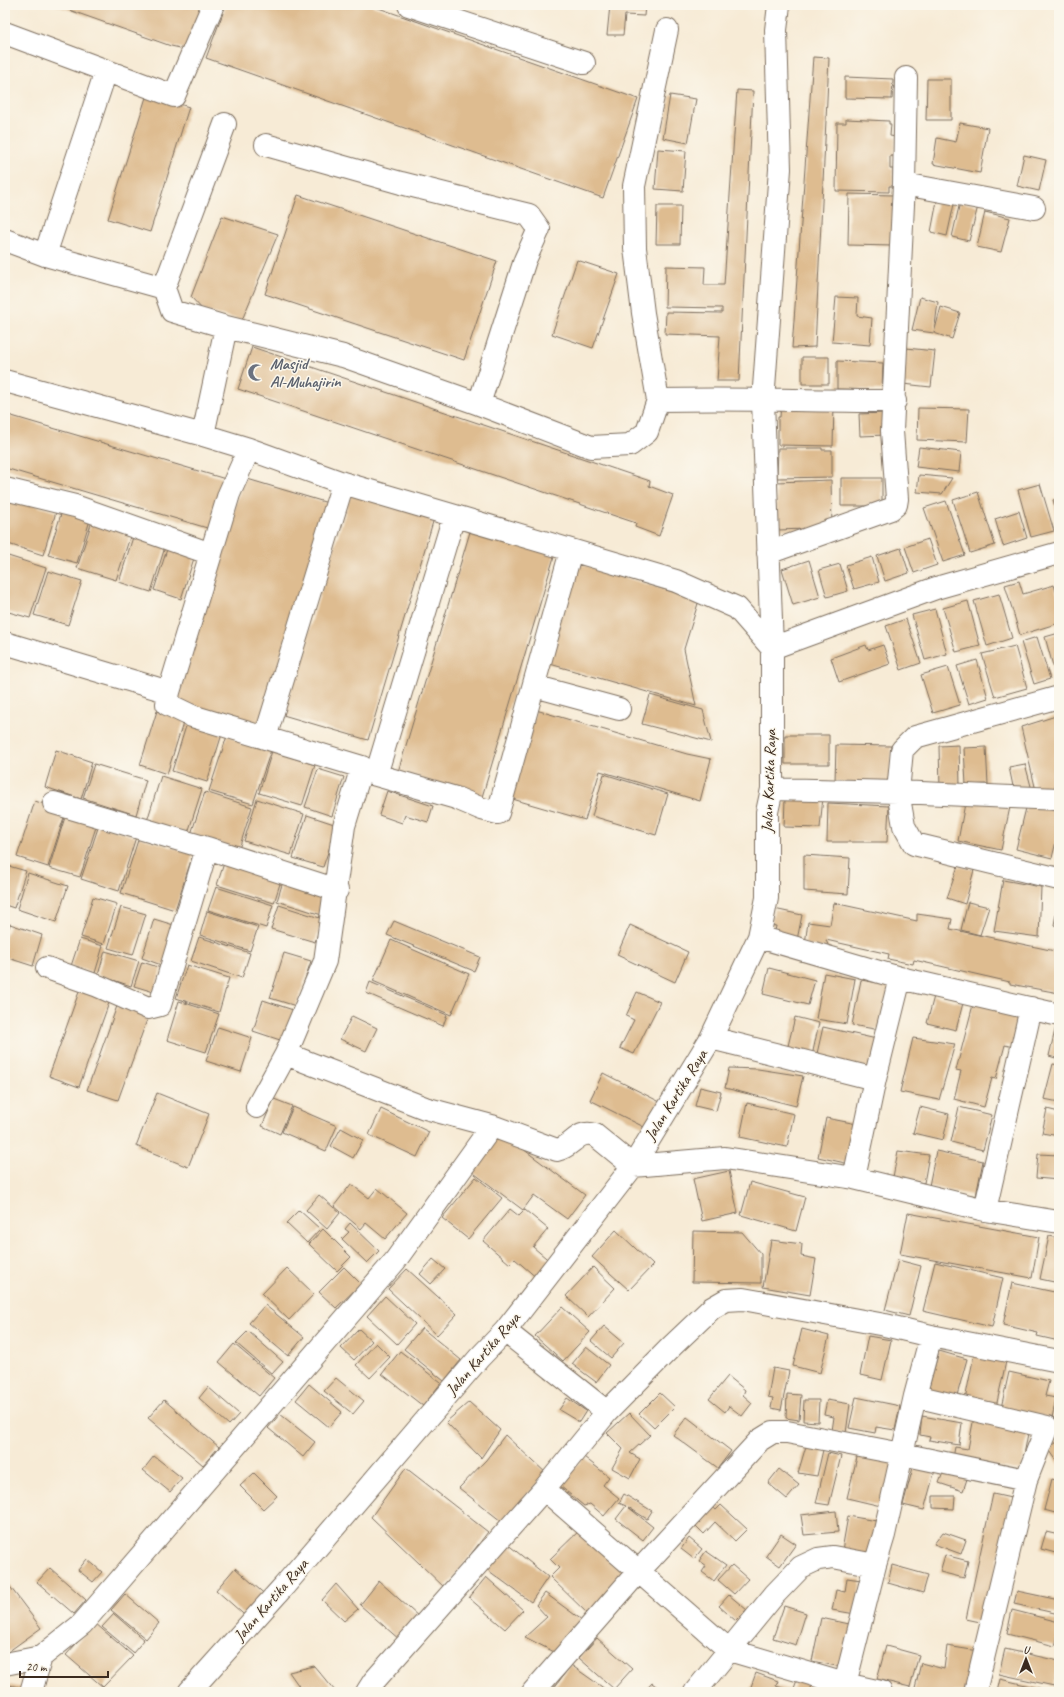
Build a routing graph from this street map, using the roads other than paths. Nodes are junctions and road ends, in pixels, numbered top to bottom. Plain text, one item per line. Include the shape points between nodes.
1 (213, 5) edge
2 (408, 5) edge
3 (779, 5) edge
4 (666, 30) dead end
5 (5, 33) edge
6 (584, 63) dead end
7 (106, 71) junction
8 (906, 78) dead end
9 (225, 124) dead end
10 (266, 145) dead end
11 (904, 184) junction
12 (1034, 208) dead end
13 (5, 240) edge
14 (45, 255) junction
15 (164, 288) junction
16 (226, 326) junction
17 (5, 381) edge
18 (658, 400) junction
19 (763, 401) junction
20 (895, 401) junction
21 (479, 404) junction
22 (203, 434) junction
23 (249, 449) junction
24 (343, 483) junction
25 (5, 489) edge
26 (454, 516) junction
27 (571, 551) junction
28 (768, 553) junction
29 (1059, 553) edge
30 (211, 554) junction
31 (5, 643) edge
32 (772, 648) junction
33 (534, 686) junction
34 (169, 692) junction
35 (1059, 697) edge
36 (619, 708) dead end
37 (264, 738) junction
38 (772, 789) junction
39 (898, 792) junction
40 (1059, 799) edge
41 (54, 803) dead end
42 (207, 848) junction
43 (1059, 879) edge
44 (337, 890) junction
45 (759, 937) junction
46 (47, 968) dead end
47 (900, 978) junction
48 (1031, 1008) junction
49 (1059, 1015) edge
50 (711, 1038) junction
51 (286, 1054) junction
52 (874, 1079) junction
53 (257, 1107) dead end
54 (492, 1126) junction
55 (633, 1166) junction
56 (854, 1178) junction
57 (985, 1210) junction
58 (1059, 1222) edge
59 (505, 1331) junction
60 (931, 1336) junction
61 (1059, 1361) edge
62 (915, 1396) junction
63 (606, 1412) junction
64 (902, 1454) junction
65 (1026, 1480) junction
66 (544, 1489) junction
67 (874, 1565) junction
68 (638, 1572) junction
69 (729, 1650) junction
70 (40, 1657) junction
71 (5, 1664) edge
72 (845, 1684) junction
73 (31, 1692) edge
74 (189, 1692) edge
75 (367, 1692) edge
76 (533, 1692) edge
77 (695, 1692) edge
78 (881, 1692) edge
79 (975, 1692) edge

1 - 7 street via 174,96
2 - 6 street
3 - 19 street, Jalan Kartika Raya via 776,30 780,169
4 - 18 street via 634,186 636,255
5 - 7 street
7 - 14 street
8 - 11 street
9 - 15 street
10 - 21 street via 529,215 539,229 525,260
11 - 12 street
11 - 20 street
13 - 14 street
14 - 15 street
15 - 16 street via 172,311
16 - 21 street via 343,356
16 - 22 street
17 - 22 street
18 - 19 street
18 - 21 street via 647,432 630,445 591,447
19 - 20 street
19 - 28 street, Jalan Kartika Raya
20 - 28 street via 892,431 896,505 892,509
22 - 23 street
23 - 24 street
23 - 30 street via 229,494
24 - 26 street
24 - 37 street
25 - 30 street via 75,506
26 - 27 street
26 - 33 street via 376,775 498,813
27 - 32 street via 676,581 737,608
27 - 33 street
28 - 32 street, Jalan Kartika Raya
29 - 32 street via 936,588
30 - 34 street
31 - 34 street
32 - 38 street, Jalan Kartika Raya
33 - 36 street
34 - 37 street via 167,704 192,716
35 - 39 street via 915,737 902,750
37 - 44 street via 362,767 344,826
38 - 39 street
38 - 45 street, Jalan Kartika Raya via 767,812 767,898
39 - 40 street
39 - 43 street via 904,826 914,844
41 - 42 street
42 - 44 street
42 - 46 street via 160,1005 148,1008 98,986
44 - 51 street via 326,961
45 - 47 street
45 - 50 street, Jalan Kartika Raya
47 - 48 street
47 - 52 street
48 - 49 street
48 - 57 street
50 - 52 street
50 - 55 street, Jalan Kartika Raya
51 - 53 street
51 - 54 street via 425,1108
52 - 56 street
54 - 55 street via 557,1150 589,1133
54 - 70 street via 395,1261 82,1624
55 - 56 street via 725,1158
55 - 59 street, Jalan Kartika Raya
56 - 57 street
57 - 58 street
59 - 63 street
59 - 74 street, Jalan Kartika Raya
60 - 61 street
60 - 62 street
60 - 63 street via 743,1299 726,1300 712,1308
62 - 64 street
62 - 65 street via 1047,1428
63 - 66 street
64 - 65 street
64 - 67 street via 884,1536
64 - 68 street via 786,1432 773,1432 760,1440
65 - 79 street
66 - 68 street
66 - 75 street via 379,1675
67 - 69 street via 833,1557 818,1559 800,1567
67 - 72 street
68 - 69 street
68 - 76 street
69 - 72 street
69 - 77 street
70 - 71 street
70 - 73 street
72 - 78 street

